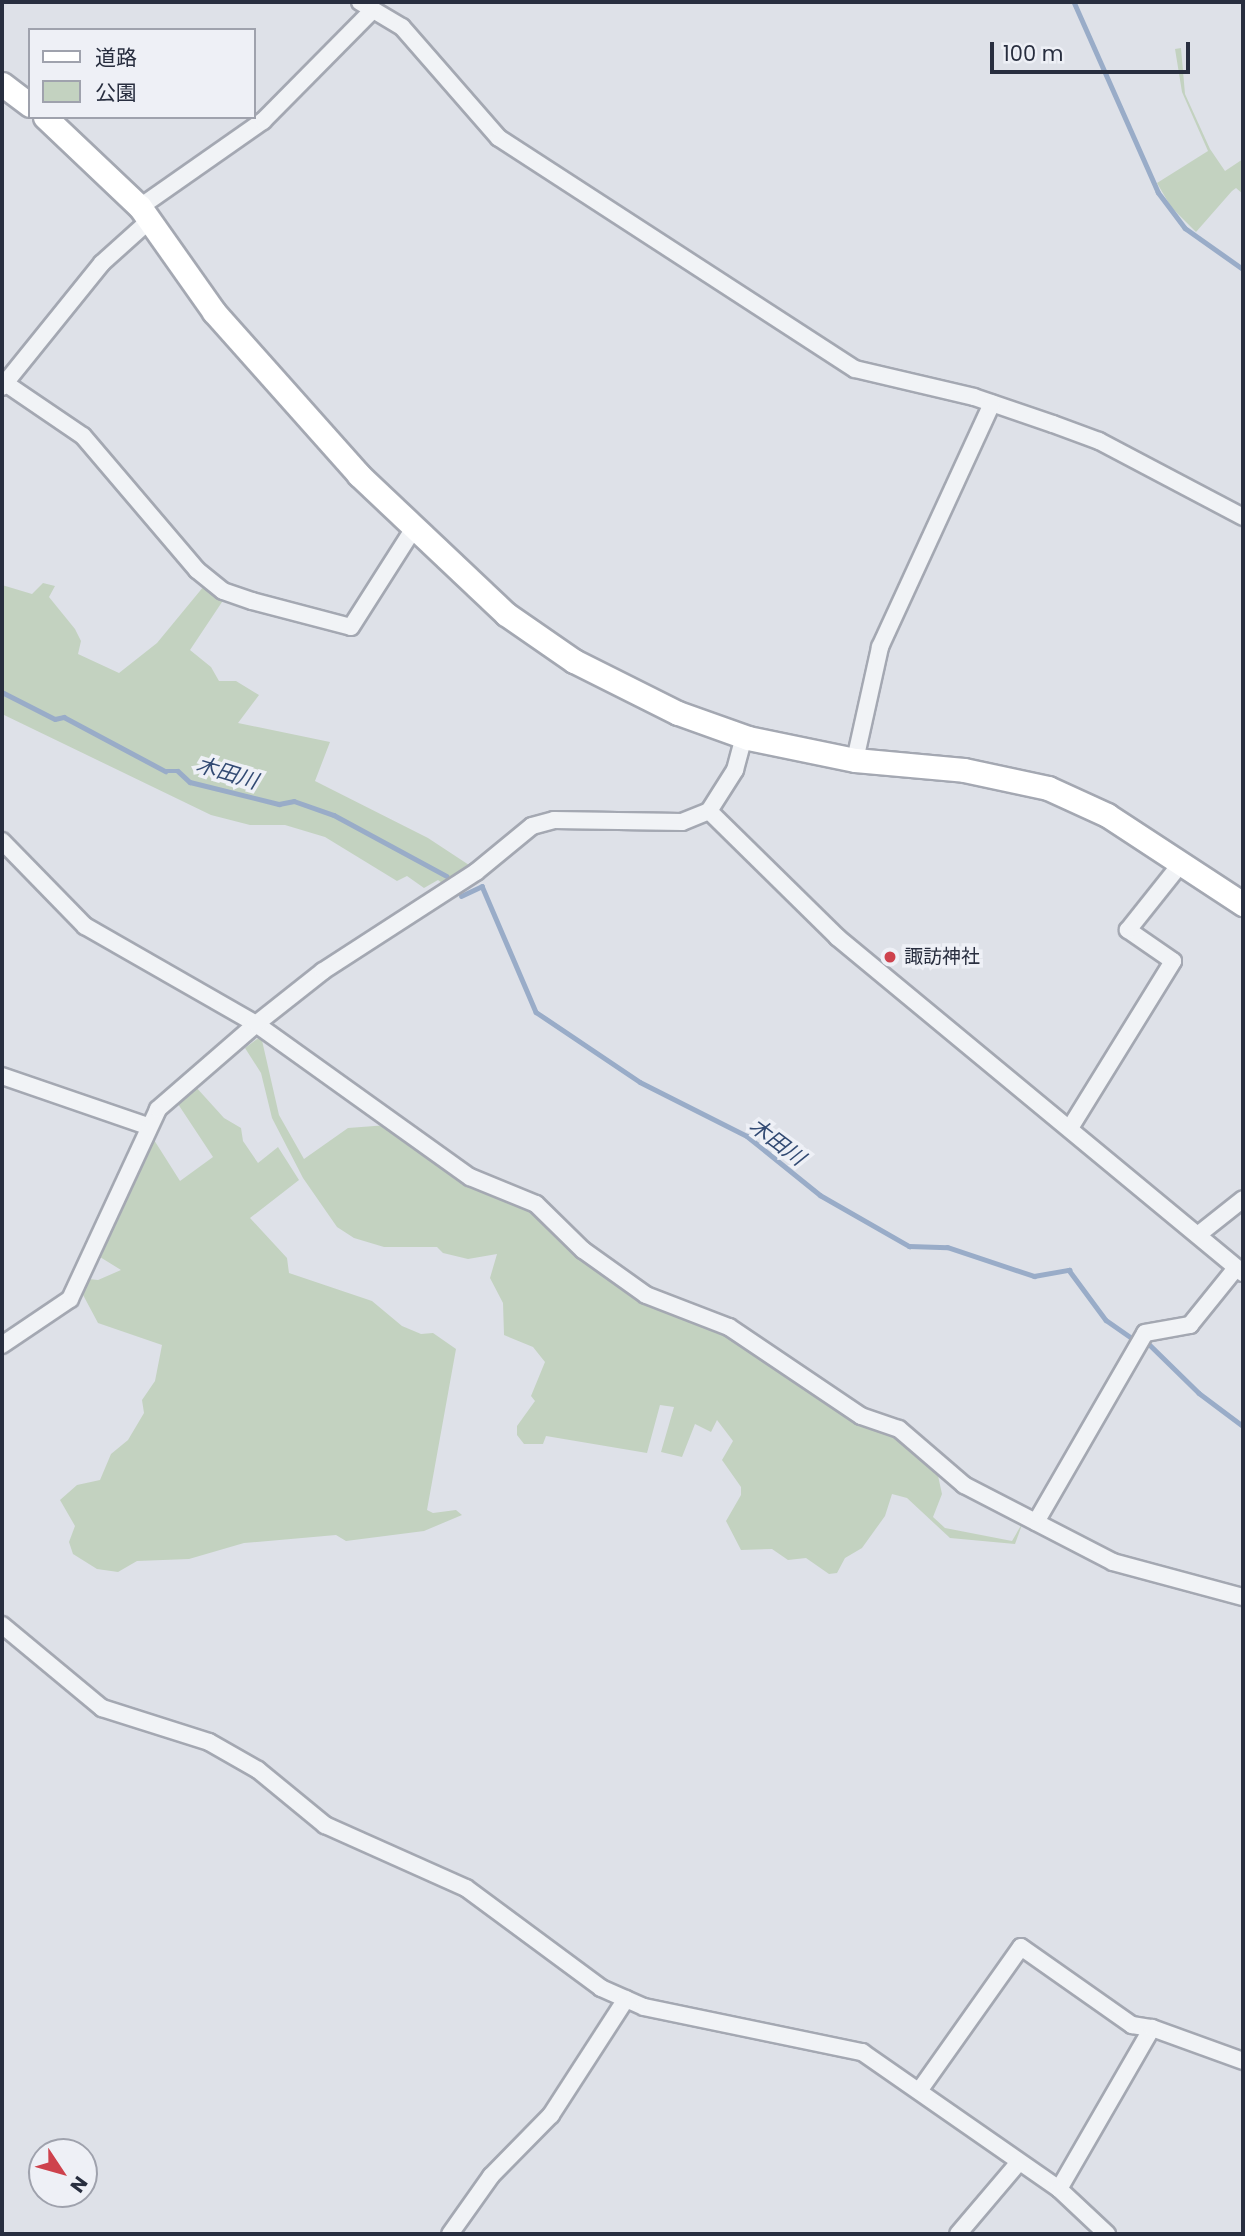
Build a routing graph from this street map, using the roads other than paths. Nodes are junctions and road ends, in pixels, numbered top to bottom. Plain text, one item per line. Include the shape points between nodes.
1 (366, 6) edge
2 (2, 84) edge
3 (28, 104) edge
4 (47, 119) edge
5 (145, 214) junction
6 (3, 385) edge
7 (992, 404) junction
8 (1243, 517) edge
9 (414, 528) junction
10 (744, 737) junction
11 (855, 760) junction
12 (709, 811) junction
13 (2, 841) edge
14 (1182, 862) junction
15 (1242, 899) edge
16 (256, 1024) junction
17 (2, 1076) edge
18 (147, 1126) junction
19 (1070, 1128) junction
20 (1243, 1199) edge
21 (1199, 1234) junction
22 (1240, 1271) edge
23 (2, 1345) edge
24 (1036, 1521) junction
25 (1243, 1597) edge
26 (2, 1625) edge
27 (626, 1999) junction
28 (1152, 2028) junction
29 (1243, 2061) edge
30 (919, 2091) junction
31 (1019, 2162) junction
32 (1059, 2189) junction
33 (450, 2234) edge
34 (958, 2234) edge
35 (1107, 2234) edge

1 - 5 street via 263,121
1 - 7 street via 402,27 499,138 787,329 865,373
2 - 3 street
4 - 5 street
5 - 6 street
5 - 9 street via 214,312 279,390
6 - 9 street via 83,436 197,570 223,591 351,626
7 - 8 street via 1099,442
7 - 11 street via 880,647
9 - 10 street via 506,614 574,661 635,694
10 - 11 street
10 - 12 street via 735,770
11 - 14 street via 964,770 1048,788 1107,815
12 - 16 street via 682,822 554,820 532,827 476,872 323,971
12 - 19 street via 837,937
13 - 16 street via 85,926
14 - 15 street
14 - 19 street via 1128,930 1173,961
16 - 18 street via 171,1095
16 - 24 street via 470,1177 536,1204 583,1250 646,1295 729,1327 861,1416 900,1429 964,1485
17 - 18 street
18 - 23 street via 78,1288 70,1299
19 - 21 street
20 - 21 street
21 - 22 street
22 - 24 street via 1190,1325 1145,1333
24 - 25 street via 1113,1562
26 - 27 street via 102,1707 209,1742 258,1770 325,1825 466,1888 601,1988
27 - 30 street via 657,2010 862,2052
27 - 33 street via 551,2115 491,2176
28 - 29 street
28 - 30 street via 1132,2025 1021,1947
28 - 32 street
30 - 31 street
31 - 32 street
31 - 34 street
32 - 35 street

